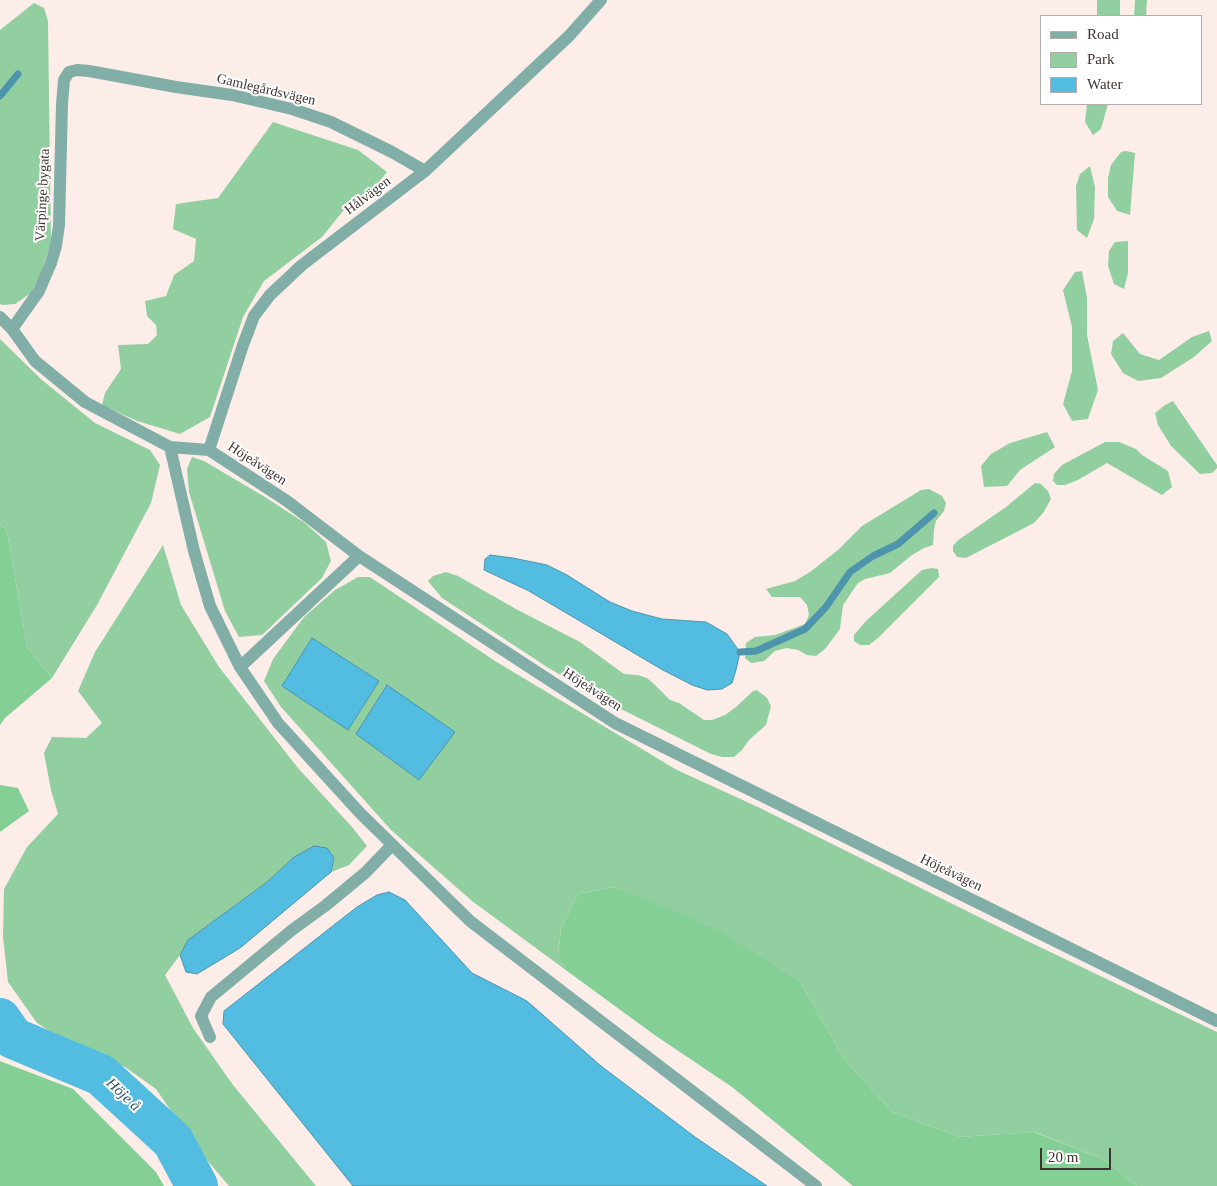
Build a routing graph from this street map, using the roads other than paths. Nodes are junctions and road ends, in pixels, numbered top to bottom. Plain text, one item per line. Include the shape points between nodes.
1 (601, 0) edge
2 (89, 71) joint
3 (425, 171) junction
4 (0, 317) edge
5 (12, 328) junction
6 (170, 447) junction
7 (209, 450) junction
8 (359, 556) junction
9 (240, 667) junction
10 (392, 845) junction
11 (1217, 1021) edge
12 (210, 1037) dead end
13 (816, 1186) edge

1 - 3 street, Hålvägen via 569,36
2 - 3 street, Gamlegårdsvägen via 292,108 331,122
2 - 5 street, Värpinge bygata via 69,72 64,80 56,246 40,290
3 - 7 street, Hålvägen via 302,265 270,294 254,316 242,344
4 - 5 street, Höjeåvägen
5 - 6 street, Höjeåvägen via 35,360 85,402
6 - 7 street, Höjeåvägen
6 - 9 street via 210,606
7 - 8 street, Höjeåvägen via 287,501
8 - 9 street
8 - 11 street, Höjeåvägen via 615,722
9 - 10 street via 278,722
10 - 12 street via 351,884 211,996 200,1016
10 - 13 street via 470,921

